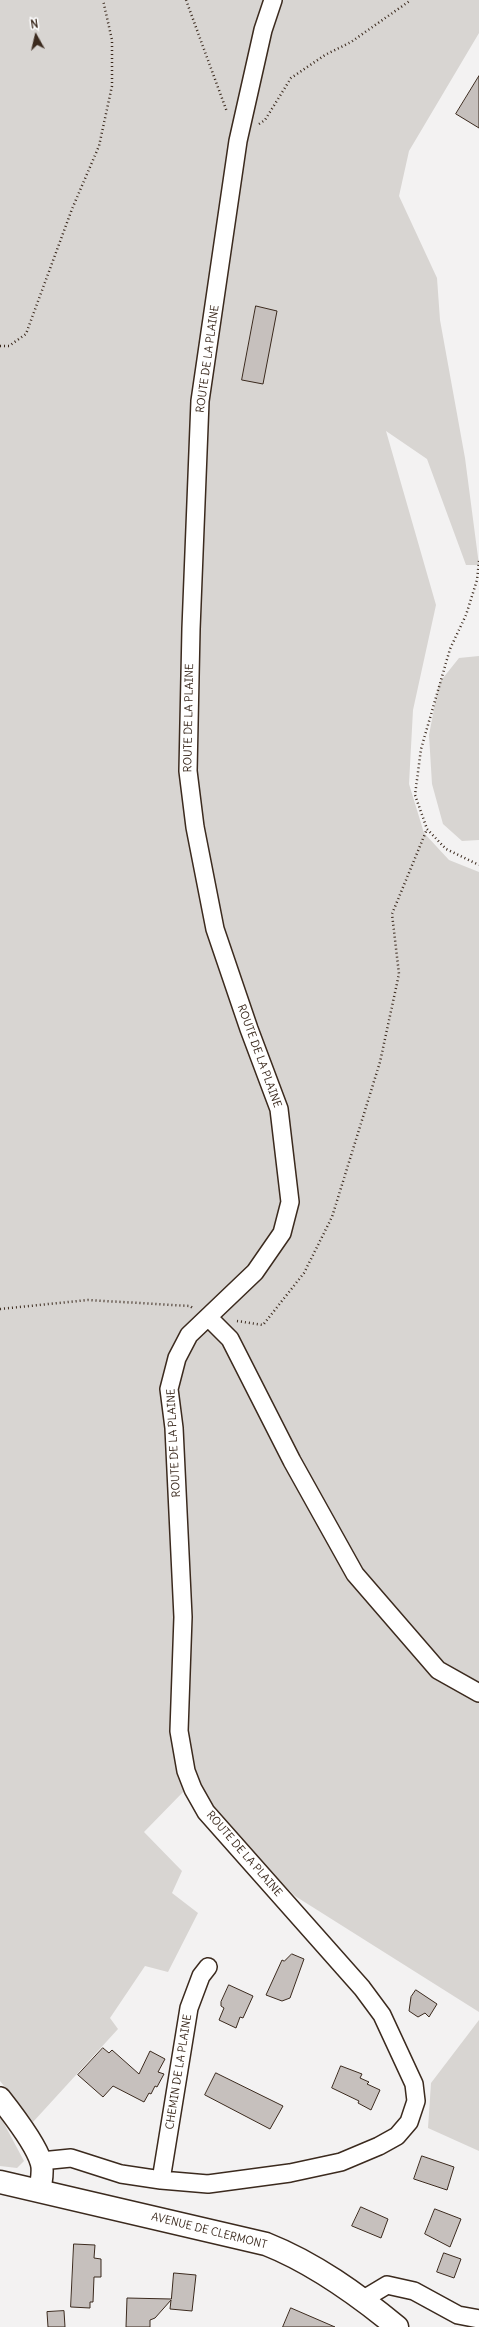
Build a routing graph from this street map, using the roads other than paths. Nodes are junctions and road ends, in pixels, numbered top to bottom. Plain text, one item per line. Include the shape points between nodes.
1 (273, 0) edge
2 (208, 1316) junction
3 (479, 1693) edge
4 (208, 1967) dead end
5 (0, 2098) edge
6 (41, 2161) junction
7 (161, 2180) junction
8 (0, 2182) edge
9 (40, 2190) junction
10 (362, 2300) junction
11 (479, 2319) edge
12 (397, 2327) edge

1 - 2 street, ROUTE DE LA PLAINE via 263,30 238,141 200,400 188,771 195,827 215,929 279,1109 290,1202 282,1233 255,1272
2 - 3 street via 230,1339 292,1461 355,1574 438,1670
2 - 7 street, ROUTE DE LA PLAINE via 189,1335 177,1358 169,1389 174,1428 183,1617 179,1731 186,1770 193,1790 206,1812 358,1983 382,2015 414,2084 416,2101 409,2122 397,2136 341,2162 290,2174 208,2184
4 - 7 street, CHEMIN DE LA PLAINE via 201,1976 189,2008
5 - 6 street
6 - 7 street, ROUTE DE LA PLAINE via 71,2158 121,2174
6 - 9 street
8 - 9 main road, AVENUE DE CLERMONT
9 - 10 main road, AVENUE DE CLERMONT via 266,2244 295,2255
10 - 11 street via 387,2285 414,2291 458,2315
10 - 12 main road, AVENUE DE CLERMONT

